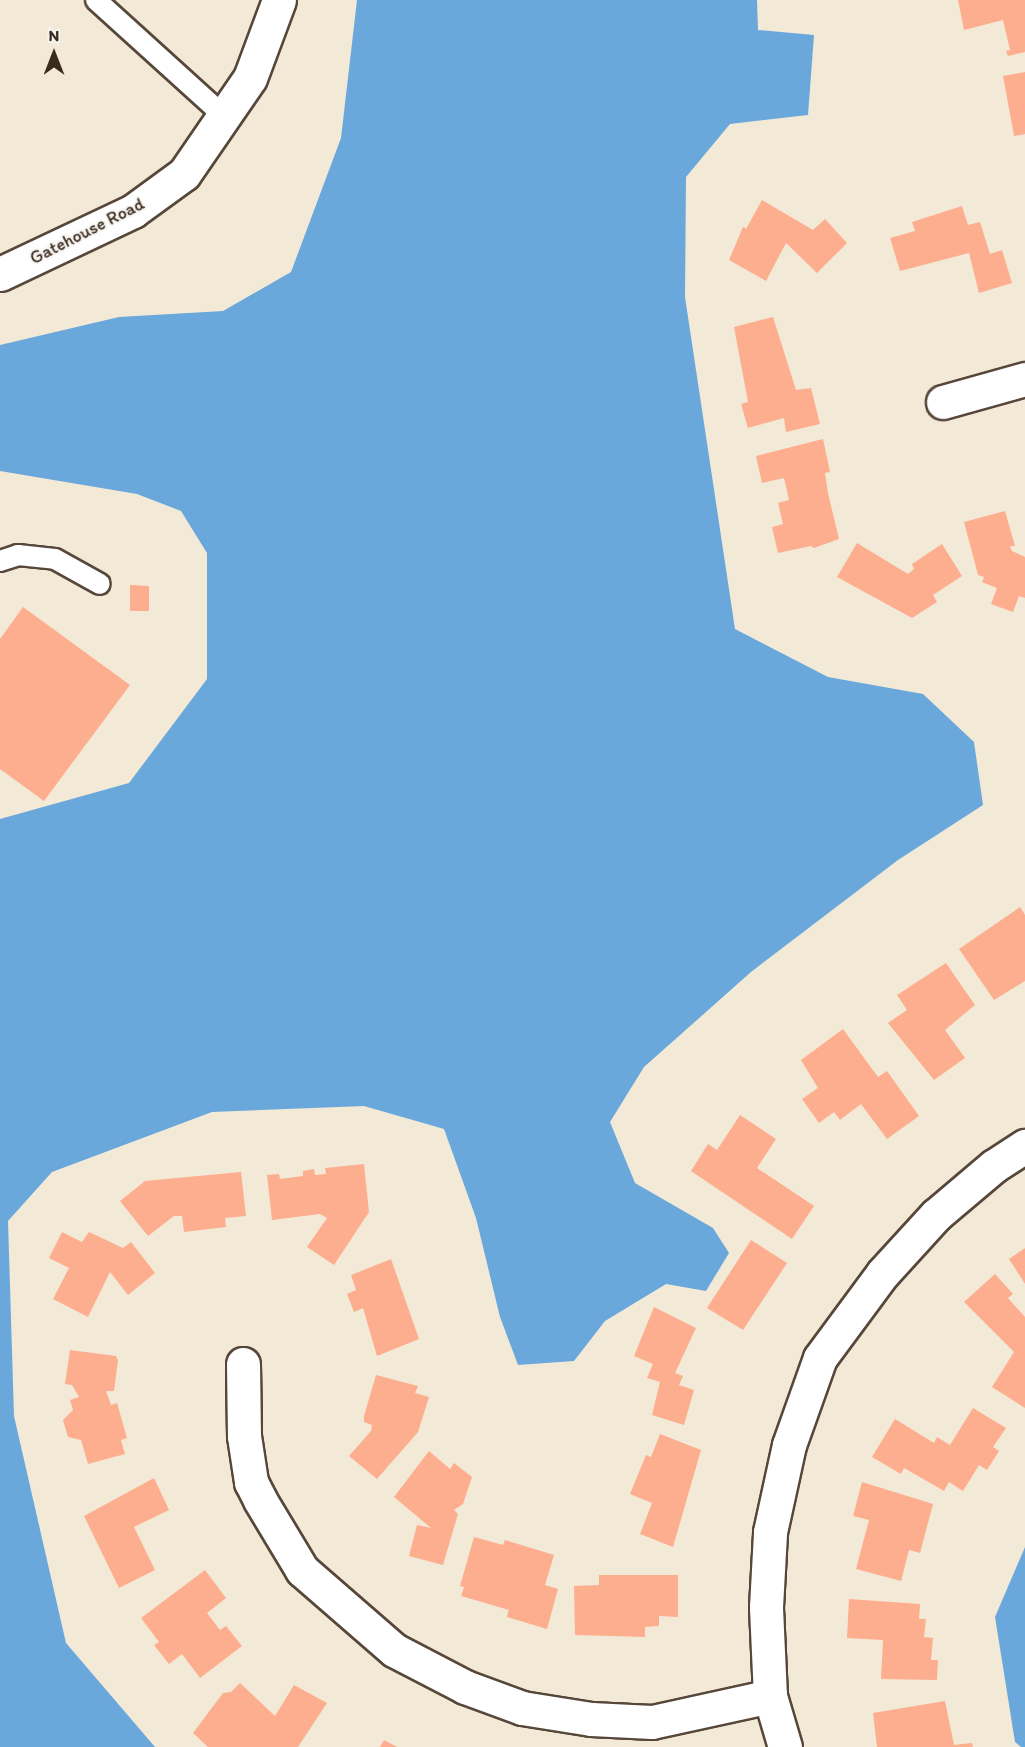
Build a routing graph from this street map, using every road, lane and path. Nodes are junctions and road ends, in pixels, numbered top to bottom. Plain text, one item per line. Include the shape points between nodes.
1 (96, 0) edge
2 (279, 0) edge
3 (226, 118) junction
4 (0, 274) edge
5 (1025, 379) edge
6 (943, 402) dead end
7 (0, 561) edge
8 (100, 584) dead end
9 (1025, 1146) edge
10 (243, 1364) dead end
11 (770, 1696) junction
12 (785, 1747) edge

1 - 3 lane
2 - 3 street, Gatehouse Road via 250,78
3 - 4 street, Gatehouse Road via 184,174 133,211
5 - 6 street
7 - 8 lane via 18,555 55,559
9 - 11 street via 994,1166 936,1215 883,1273 820,1358 789,1445 770,1532 766,1600
10 - 11 street via 244,1436 250,1482 302,1570 394,1650 465,1687 522,1708 585,1718 652,1722
11 - 12 street

